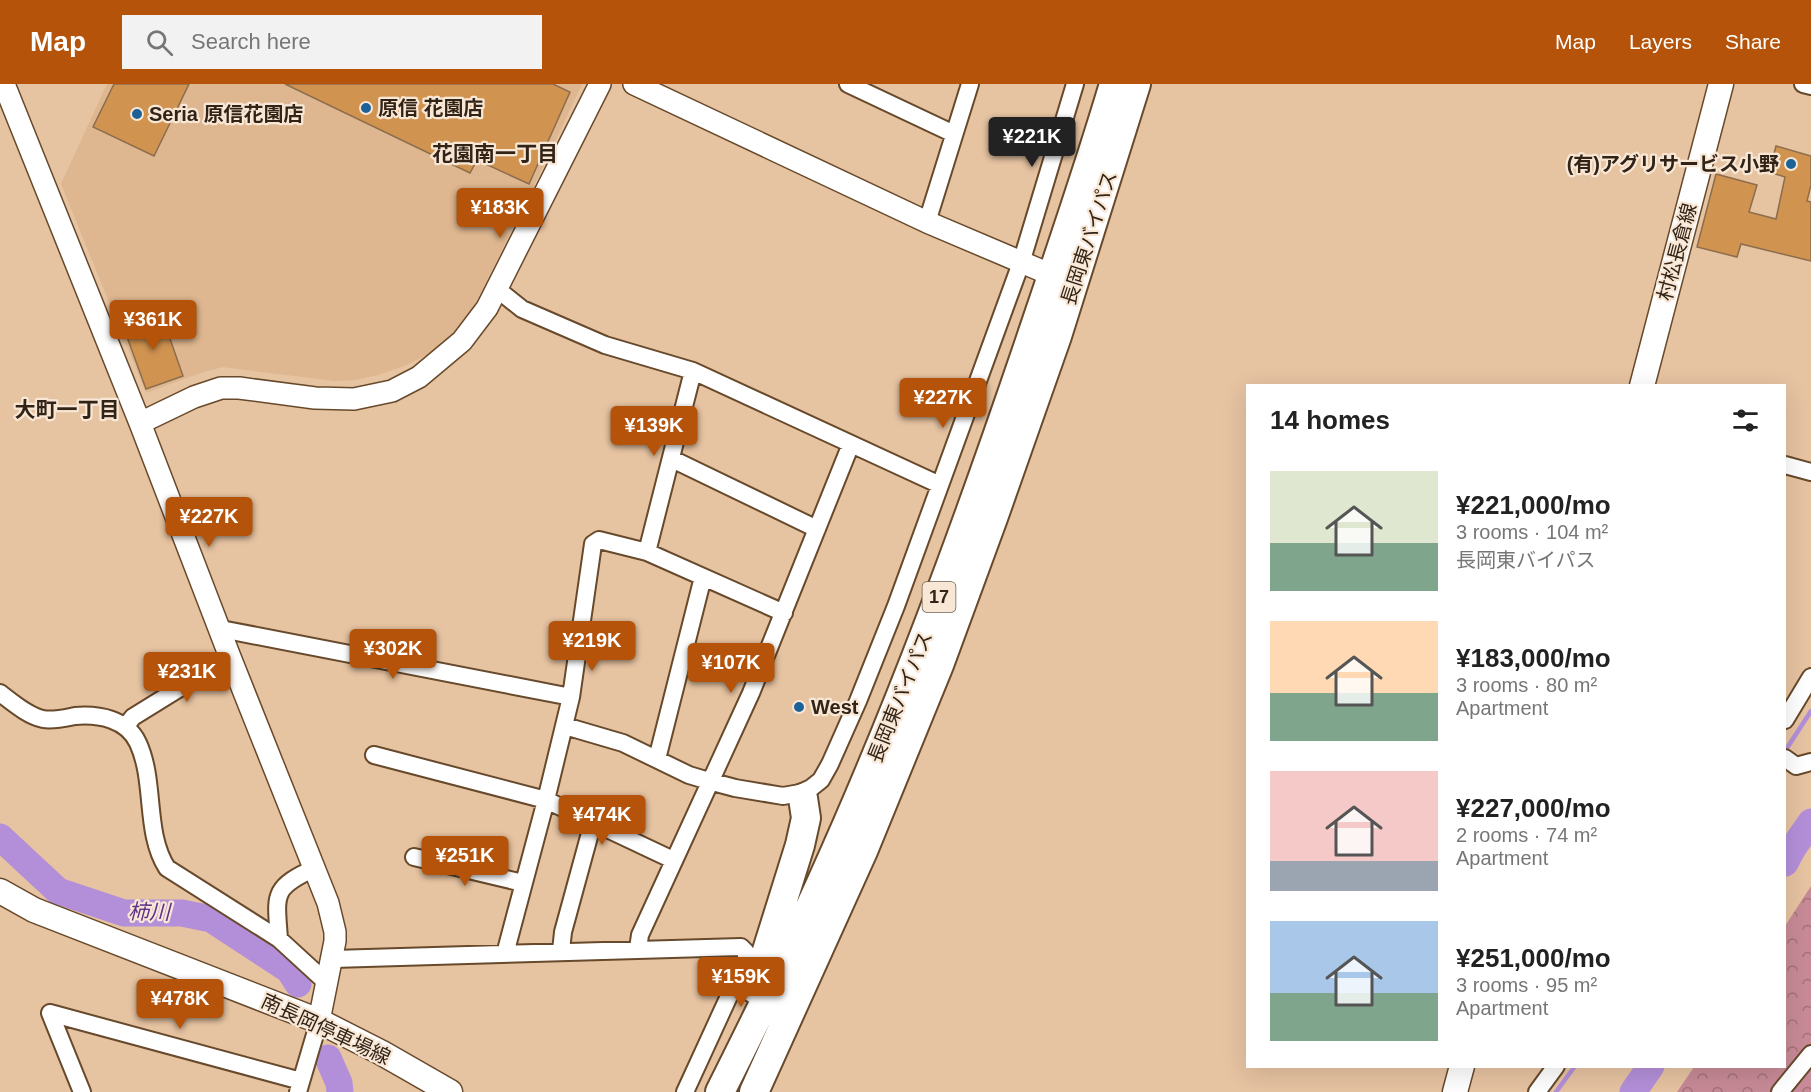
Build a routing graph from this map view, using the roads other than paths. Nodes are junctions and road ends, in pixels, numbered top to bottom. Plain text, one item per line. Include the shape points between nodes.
1 (4, 84) edge
2 (600, 84) edge
3 (634, 84) edge
4 (848, 84) edge
5 (970, 84) edge
6 (1075, 84) edge
7 (1114, 84) edge
8 (1136, 84) edge
9 (1721, 84) edge
10 (1803, 84) edge
11 (1811, 86) edge
12 (954, 134) junction
13 (927, 222) junction
14 (1030, 267) junction
15 (497, 289) junction
16 (693, 371) junction
17 (1643, 384) edge
18 (140, 423) junction
19 (851, 444) junction
20 (672, 459) junction
21 (1786, 465) edge
22 (1811, 472) edge
23 (940, 485) junction
24 (817, 529) junction
25 (647, 552) junction
26 (704, 578) junction
27 (784, 613) junction
28 (221, 629) junction
29 (230, 657) junction
30 (1811, 677) edge
31 (0, 693) edge
32 (572, 697) junction
33 (1786, 718) edge
34 (565, 726) junction
35 (125, 727) junction
36 (374, 755) dead end
37 (657, 759) junction
38 (1786, 759) edge
39 (1811, 762) edge
40 (709, 782) junction
41 (802, 795) junction
42 (546, 800) junction
43 (592, 822) junction
44 (414, 857) dead end
45 (674, 860) junction
46 (315, 868) junction
47 (523, 883) junction
48 (0, 891) edge
49 (279, 939) junction
50 (638, 949) junction
51 (561, 951) junction
52 (505, 954) junction
53 (333, 959) junction
54 (327, 983) junction
55 (319, 1021) junction
56 (1811, 1054) edge
57 (1461, 1068) edge
58 (1555, 1068) edge
59 (299, 1086) edge
60 (721, 1091) edge
61 (82, 1092) edge
62 (450, 1092) edge
63 (685, 1092) edge
64 (754, 1092) edge
65 (1455, 1092) edge
66 (1537, 1092) edge
67 (1779, 1092) edge

1 - 18 street
2 - 15 street
3 - 13 street
4 - 12 street
5 - 12 street
6 - 14 street
7 - 60 highway, 長岡東バイパス / 17 via 989,464 921,645 823,879
8 - 64 highway, 長岡東バイパス / 17 via 1057,336 939,665 863,851
9 - 17 main road, 村松長倉線
10 - 11 street
12 - 13 street
13 - 14 street
14 - 23 street
15 - 16 street via 522,309 605,345
15 - 18 street via 488,308 462,341 419,377 392,391 336,399 221,388
16 - 19 street
16 - 20 street
18 - 28 street
19 - 23 street
19 - 24 street
20 - 24 street
20 - 25 street
21 - 22 street
23 - 41 street via 830,764 821,780
24 - 27 street
25 - 26 street
25 - 32 street via 599,540 593,544
26 - 27 street
26 - 37 street
27 - 40 street
28 - 29 street
28 - 32 street
29 - 35 street via 133,717
29 - 46 street
30 - 33 street
31 - 35 street via 35,717 90,715
32 - 34 street
34 - 37 street via 623,743
34 - 42 street
35 - 49 street via 138,742 147,770 158,848 167,868
36 - 42 street
37 - 40 street
38 - 39 street via 1796,766
40 - 41 street via 783,796
40 - 45 street
41 - 60 highway via 806,818 800,845
42 - 43 street
42 - 47 street
43 - 45 street
43 - 51 street
44 - 47 street
45 - 50 street via 639,935
46 - 49 street via 291,879 279,892
46 - 53 street via 333,919
47 - 52 street
48 - 55 main road, 南長岡停車場線 via 34,910
49 - 54 street
50 - 51 street
50 - 63 street via 733,945 746,952
51 - 52 street
52 - 53 street
53 - 54 street
54 - 55 street
55 - 59 street
55 - 62 main road, 南長岡停車場線
56 - 67 street
57 - 65 main road
58 - 66 street
59 - 61 street via 50,1013

